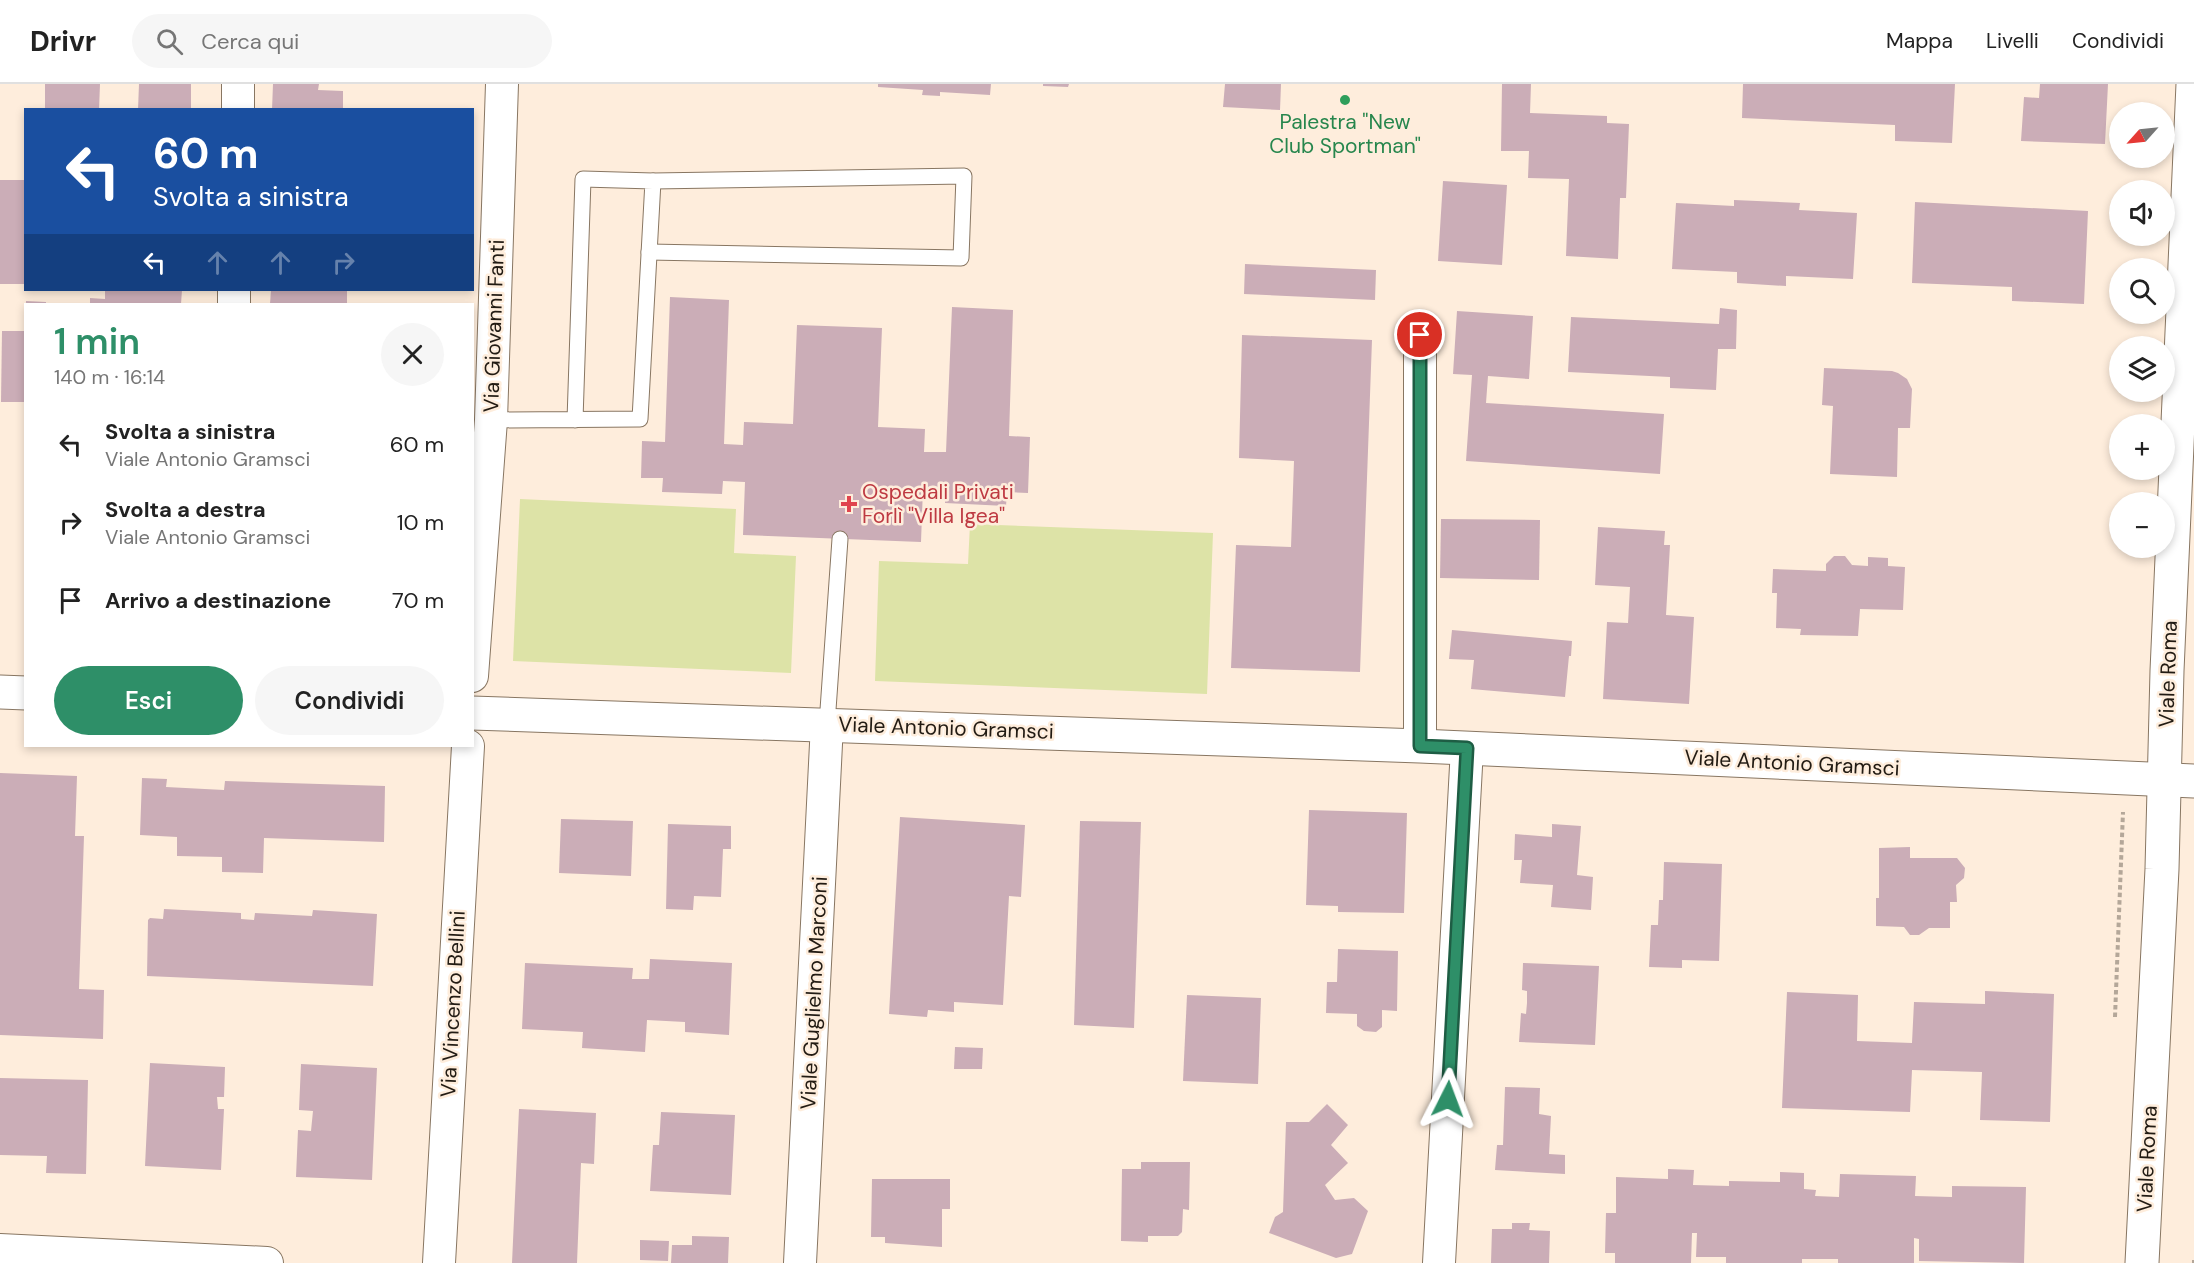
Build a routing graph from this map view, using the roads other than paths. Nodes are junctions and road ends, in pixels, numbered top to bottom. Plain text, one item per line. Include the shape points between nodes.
1 (238, 84) edge
2 (502, 84) edge
3 (2193, 84) edge
4 (238, 108) edge
5 (653, 181) junction
6 (649, 252) junction
7 (1420, 335) dead end
8 (491, 420) junction
9 (575, 420) junction
10 (840, 539) dead end
11 (474, 649) edge
12 (0, 692) edge
13 (24, 693) edge
14 (474, 713) edge
15 (827, 724) junction
16 (1420, 746) junction
17 (468, 747) edge
18 (1467, 748) junction
19 (2180, 780) edge
20 (0, 1250) edge
21 (267, 1263) edge
22 (439, 1263) edge
23 (800, 1263) edge
24 (1439, 1263) edge
25 (2142, 1263) edge

1 - 4 street
2 - 8 street, Via Giovanni Fanti
3 - 19 main road, Viale Roma via 2167,661
5 - 6 lane
5 - 6 lane via 963,176 961,258
5 - 9 lane via 583,179
6 - 9 lane via 640,419
7 - 16 street
8 - 9 lane
8 - 11 street, Via Giovanni Fanti
10 - 15 lane
12 - 13 main road
14 - 15 main road, Viale Antonio Gramsci
15 - 16 main road, Viale Antonio Gramsci
15 - 23 street, Viale Guglielmo Marconi
16 - 18 main road, Viale Antonio Gramsci
17 - 22 street, Via Vincenzo Bellini
18 - 19 main road, Viale Antonio Gramsci
18 - 24 street
19 - 25 main road, Viale Roma
20 - 21 street

